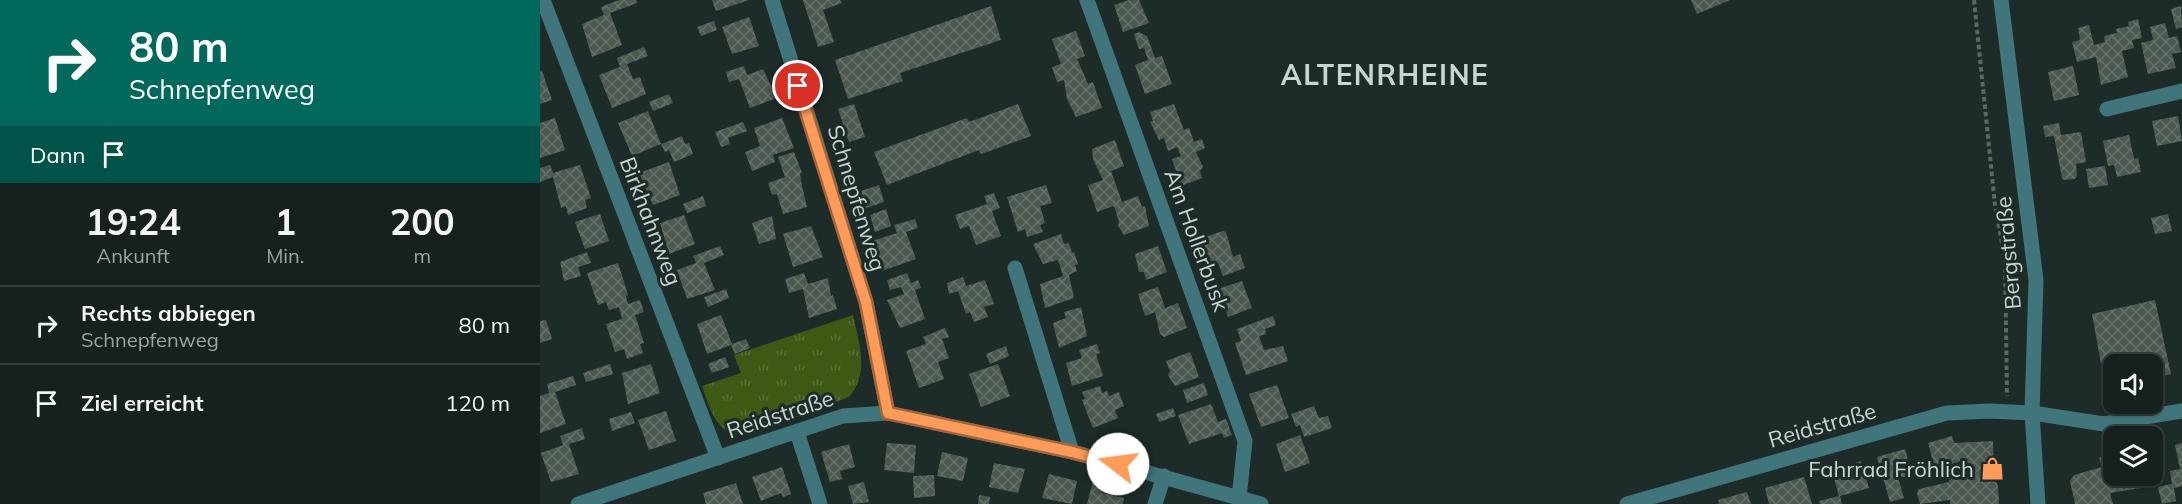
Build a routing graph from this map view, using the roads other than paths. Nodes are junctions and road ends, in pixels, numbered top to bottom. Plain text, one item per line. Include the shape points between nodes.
1 (543, 0) edge
2 (772, 0) edge
3 (1087, 0) edge
4 (2001, 0) edge
5 (2182, 91) edge
6 (2107, 109) dead end
7 (1015, 267) dead end
8 (2182, 411) edge
9 (888, 413) junction
10 (2032, 413) junction
11 (797, 432) junction
12 (1072, 452) junction
13 (718, 458) junction
14 (1164, 476) junction
15 (1239, 498) junction
16 (578, 504) edge
17 (820, 504) edge
18 (1155, 504) edge
19 (1261, 504) edge
20 (1627, 504) edge
21 (2038, 504) edge

1 - 13 street, Birkhahnweg
2 - 9 street, Schnepfenweg via 866,302
3 - 15 street, Am Hollerbusk via 1245,441
4 - 10 street, Bergstraße via 2036,280
5 - 6 street
7 - 12 street
8 - 10 street, Reidstraße via 2104,424
9 - 11 street, Reidstraße via 843,416
9 - 12 street, Reidstraße
10 - 20 street, Reidstraße via 1947,413
10 - 21 street, Bergstraße
11 - 13 street, Reidstraße
11 - 17 street
12 - 14 street, Reidstraße
13 - 16 street, Reidstraße
14 - 15 street, Reidstraße
14 - 18 street
15 - 19 street, Reidstraße

